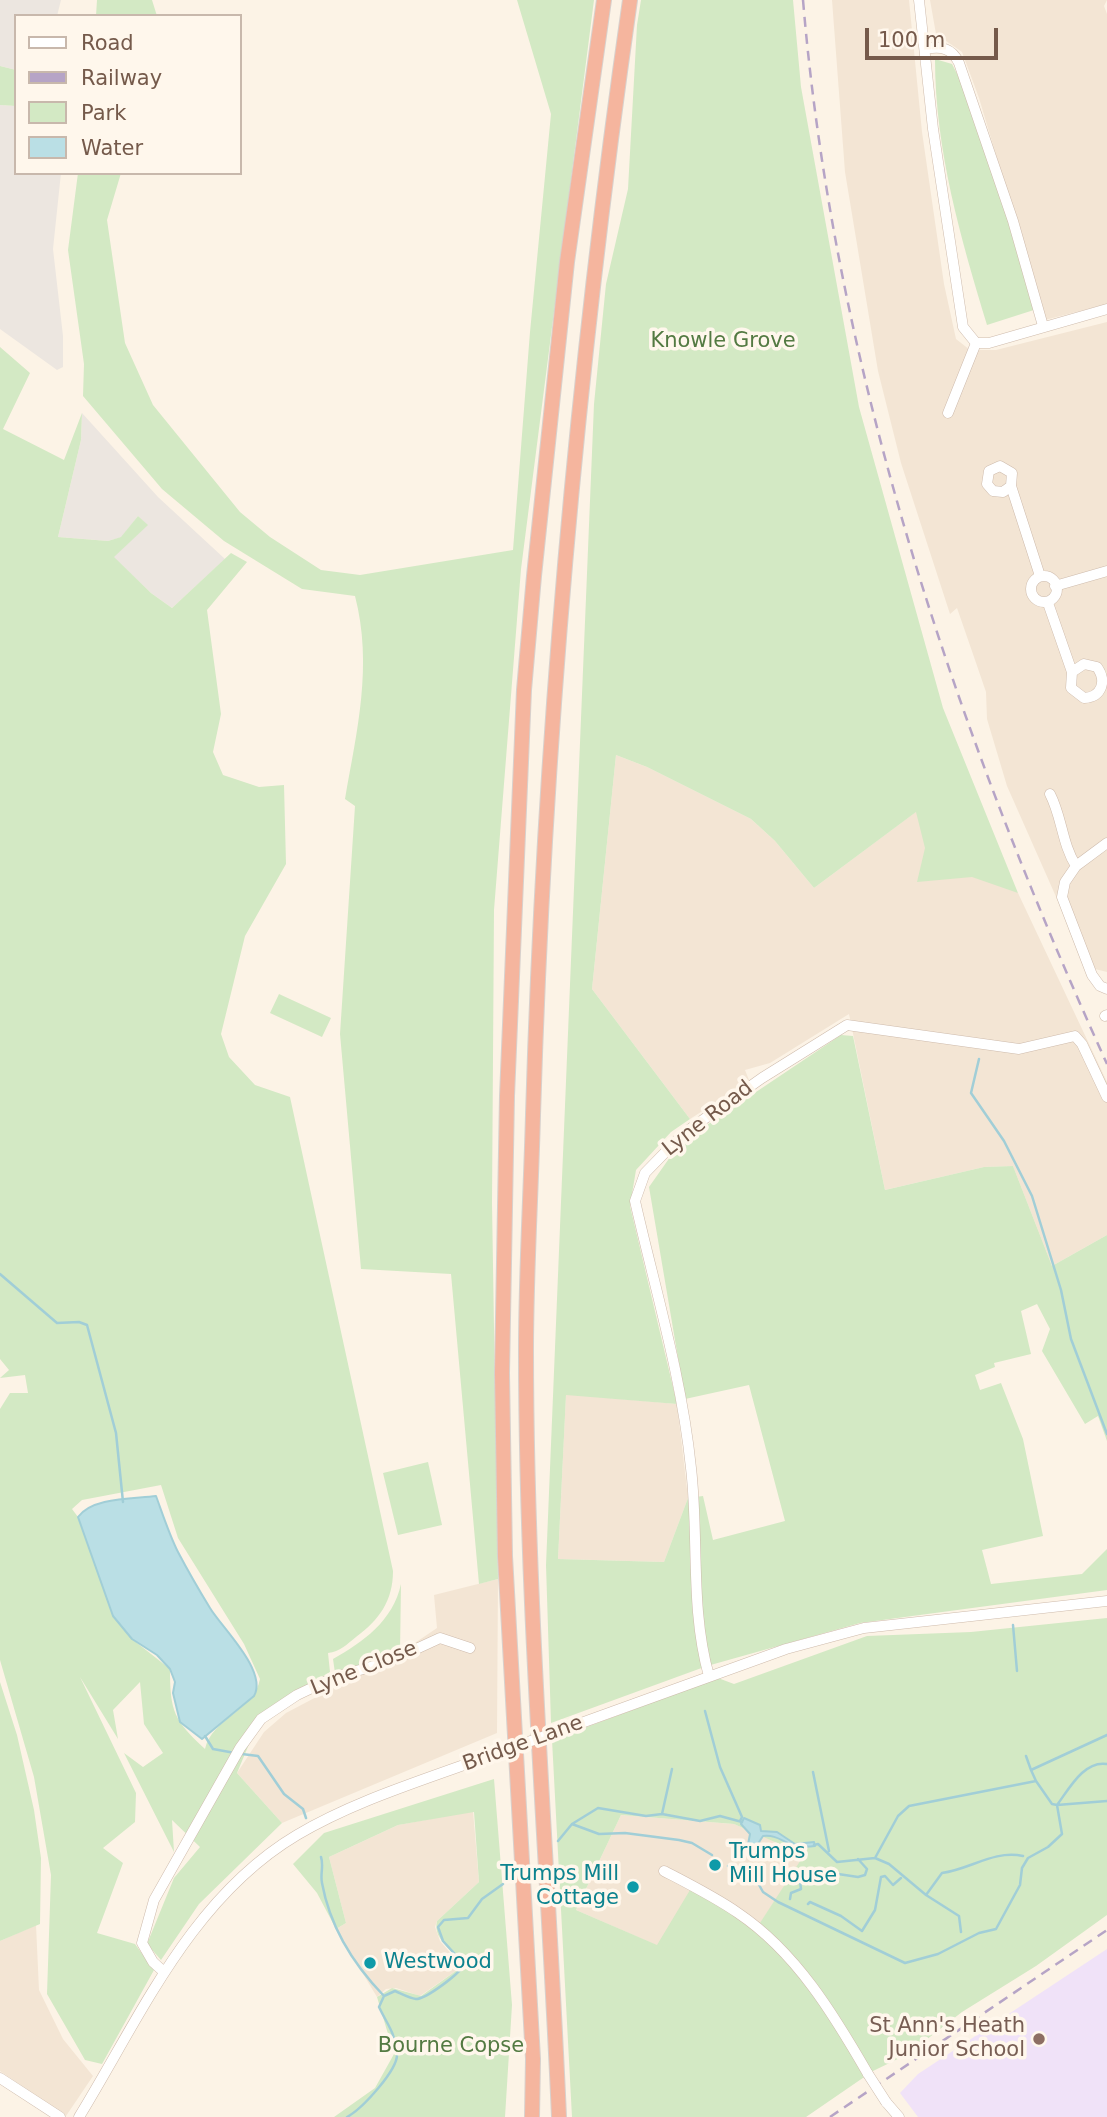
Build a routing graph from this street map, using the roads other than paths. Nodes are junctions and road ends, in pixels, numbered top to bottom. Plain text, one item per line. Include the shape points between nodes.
1 (604, 0) edge
2 (630, 0) edge
3 (919, 0) edge
4 (926, 49) junction
5 (1107, 309) edge
6 (1043, 326) junction
7 (976, 343) junction
8 (948, 413) dead end
9 (1011, 486) dead end
10 (1107, 571) edge
11 (1040, 576) junction
12 (1055, 586) junction
13 (1048, 603) junction
14 (1072, 672) dead end
15 (1050, 794) dead end
16 (1107, 843) edge
17 (1076, 866) junction
18 (1107, 989) edge
19 (1107, 1097) edge
20 (1107, 1601) edge
21 (470, 1648) dead end
22 (709, 1676) junction
23 (664, 1871) dead end
24 (164, 1972) junction
25 (0, 2078) edge
26 (60, 2117) edge
27 (79, 2117) edge
28 (532, 2117) edge
29 (559, 2117) edge
30 (899, 2117) edge

1 - 28 highway via 567,262 532,601 507,1096 502,1373 505,1556 533,2059
2 - 29 highway via 574,454 552,713 537,979 526,1348 531,1587
3 - 4 street
4 - 6 street via 944,47 956,55
4 - 7 street via 958,312 962,327
5 - 6 street
6 - 7 street
7 - 8 street
9 - 11 street
10 - 12 street
11 - 12 street
11 - 13 street via 1033,593
12 - 13 street via 1055,596
13 - 14 street
15 - 17 street
16 - 17 street
17 - 18 street via 1062,897 1092,975
19 - 22 street, Lyne Road via 1074,1036 1019,1049 847,1025 682,1134 645,1173 635,1200 689,1453 701,1641
20 - 22 street, Bridge Lane via 864,1628
21 - 24 street, Lyne Close via 440,1637 388,1662 335,1677 261,1718 153,1900 142,1943
22 - 24 street, Bridge Lane, bridge via 333,1815 277,1847 217,1901
23 - 30 street, bridge via 741,1915 816,1988
24 - 27 street, Bridge Lane
25 - 26 street

